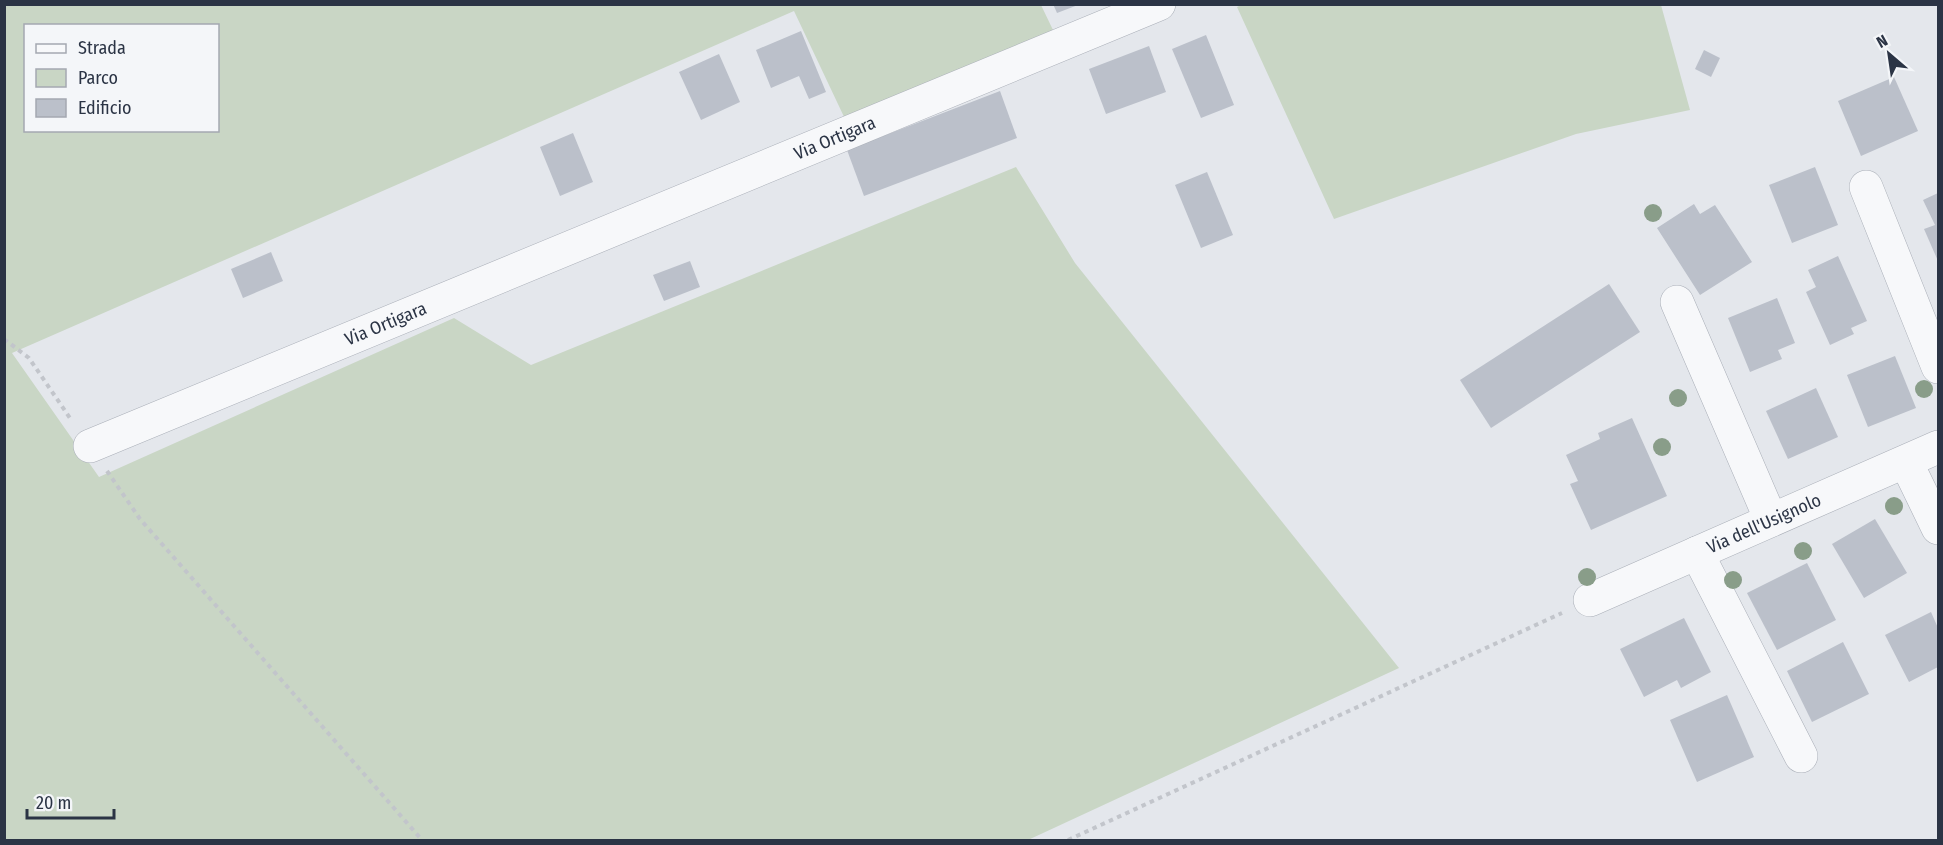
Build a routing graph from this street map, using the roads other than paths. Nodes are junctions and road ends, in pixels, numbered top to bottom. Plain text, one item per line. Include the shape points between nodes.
1 (1159, 4) edge
2 (1866, 187) dead end
3 (1677, 302) dead end
4 (1938, 367) edge
5 (90, 446) road end
6 (1938, 447) edge
7 (1906, 462) junction
8 (1771, 520) junction
9 (1938, 528) edge
10 (1697, 553) junction
11 (1590, 600) road end
12 (1801, 756) dead end

1 - 5 street, Via Ortigara
2 - 4 street
3 - 8 street
6 - 7 street, Via dell'Usignolo
7 - 8 street, Via dell'Usignolo
7 - 9 street
8 - 10 street, Via dell'Usignolo
10 - 11 street, Via dell'Usignolo
10 - 12 street

